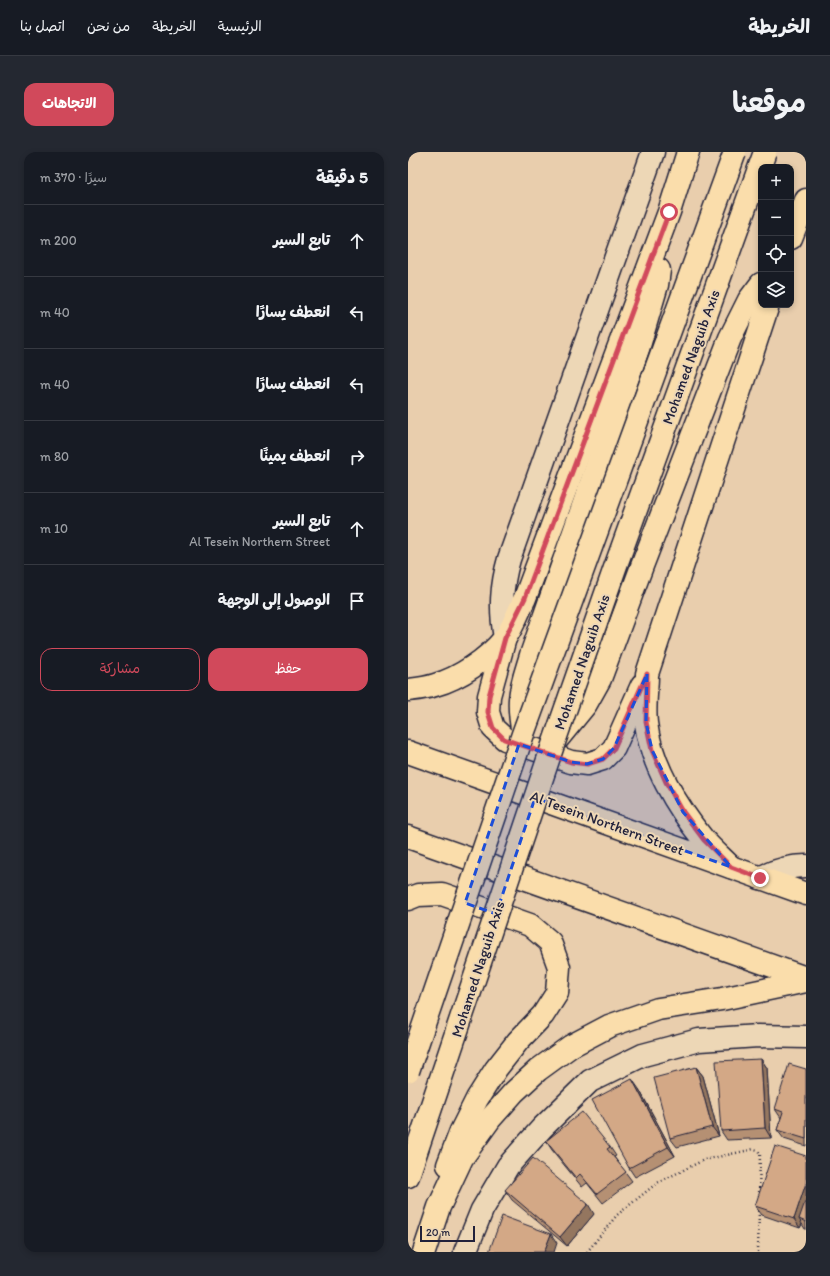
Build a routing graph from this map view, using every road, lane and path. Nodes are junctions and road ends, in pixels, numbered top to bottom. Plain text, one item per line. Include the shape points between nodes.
1 (653, 152) edge
2 (688, 152) edge
3 (735, 152) edge
4 (765, 152) edge
5 (806, 200) edge
6 (669, 212) junction
7 (792, 236) edge
8 (758, 288) edge
9 (767, 308) edge
10 (505, 638) junction
11 (647, 674) junction
12 (408, 690) edge
13 (523, 734) junction
14 (553, 745) junction
15 (408, 752) edge
16 (408, 837) edge
17 (806, 866) edge
18 (731, 867) junction
19 (760, 878) junction
20 (806, 894) edge
21 (408, 899) edge
22 (806, 978) edge
23 (806, 981) edge
24 (806, 1037) edge
25 (408, 1071) edge
26 (408, 1176) edge
27 (759, 1199) edge
28 (439, 1207) junction
29 (759, 1207) edge
30 (424, 1252) edge
31 (465, 1252) edge
32 (587, 1252) edge
33 (758, 1252) edge

1 - 10 street via 509,559 501,598
2 - 6 main road
3 - 13 main road, Mohamed Naguib Axis, bridge
4 - 14 main road, Mohamed Naguib Axis, bridge
5 - 7 main road
6 - 10 main road via 525,598
6 - 13 main road via 657,285 639,346 524,679 520,698
8 - 14 main road via 730,338 600,679 586,704
9 - 11 main road
10 - 11 main road via 489,696 488,712 493,728 504,739 571,762 592,763 603,759 614,748
10 - 12 main road via 461,675 435,686
11 - 18 main road via 646,722 652,750 683,812 704,840
13 - 25 main road, Mohamed Naguib Axis, bridge
14 - 26 main road, Mohamed Naguib Axis, bridge
15 - 18 main road, Al Tesein Northern Street
16 - 22 main road
17 - 19 street via 785,868
18 - 19 main road, Al Tesein Northern Street
19 - 20 main road, Al Tesein Northern Street
21 - 28 main road via 418,894 442,894 530,926 550,942 559,967 557,993 543,1015 496,1069 461,1131 449,1161
23 - 28 main road via 722,999 658,1009 608,1026 571,1046 538,1070 490,1119 462,1158
24 - 31 street via 758,1036 699,1040 643,1055 590,1081 508,1166 482,1210
27 - 32 path via 758,1150 704,1160 657,1183 617,1215
28 - 30 main road
29 - 33 path

